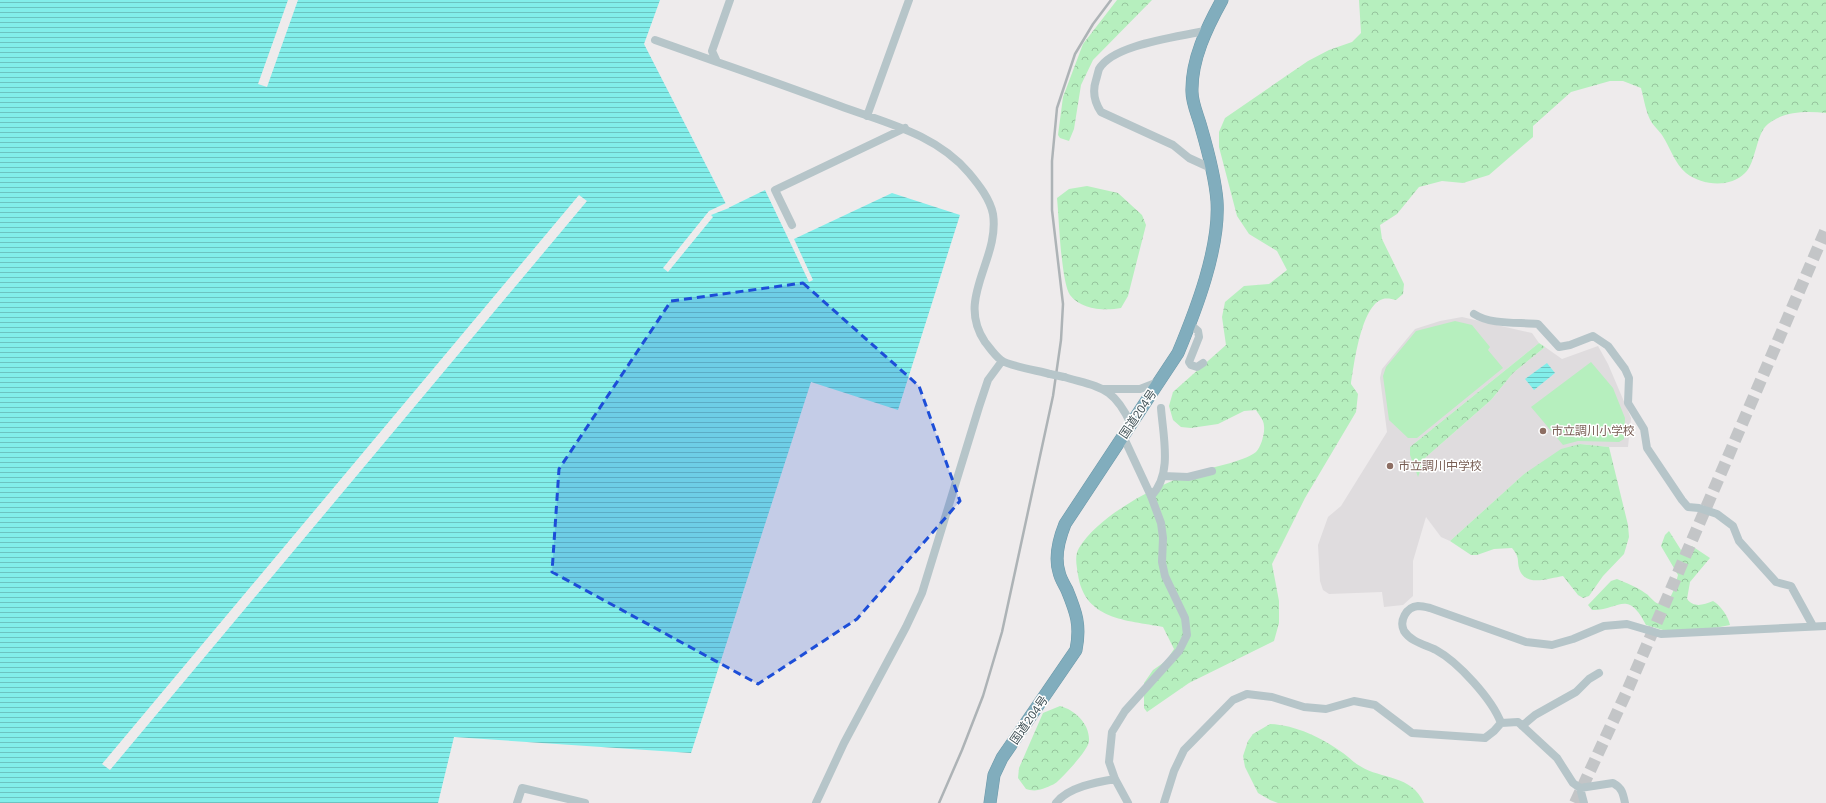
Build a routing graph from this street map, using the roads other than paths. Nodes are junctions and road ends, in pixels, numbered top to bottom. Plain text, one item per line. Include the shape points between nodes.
1 (730, 0) edge
2 (909, 0) edge
3 (1222, 0) edge
4 (1204, 31) junction
5 (655, 40) dead end
6 (717, 62) junction
7 (867, 116) junction
8 (905, 128) junction
9 (1213, 169) junction
10 (792, 225) dead end
11 (1474, 314) dead end
12 (1190, 324) junction
13 (1002, 361) junction
14 (1203, 363) dead end
15 (1161, 382) junction
16 (1104, 389) junction
17 (1161, 408) dead end
18 (1131, 424) junction
19 (1123, 436) junction
20 (1212, 471) dead end
21 (1163, 476) junction
22 (1151, 496) junction
23 (1813, 626) junction
24 (1826, 626) edge
25 (1599, 673) dead end
26 (1501, 723) junction
27 (1522, 726) junction
28 (1115, 779) junction
29 (1580, 788) junction
30 (517, 803) edge
31 (585, 803) edge
32 (816, 803) edge
33 (990, 803) edge
34 (1056, 803) edge
35 (1128, 803) edge
36 (1164, 803) edge
37 (1584, 803) edge
38 (1625, 803) edge

1 - 6 street via 712,51
2 - 7 street
3 - 4 highway, 国道204号
4 - 9 highway, 国道204号 via 1196,61 1192,92
4 - 9 street via 1132,46 1114,55 1100,68 1095,84 1095,102 1101,112 1173,145 1189,158
5 - 6 street
6 - 7 street
7 - 8 street
8 - 10 street via 775,190
8 - 13 street via 949,153 969,173 988,198 993,214 994,232 974,303 974,316 979,333
9 - 12 highway, 国道204号 via 1217,202 1216,237
11 - 23 street via 1490,320 1538,324 1559,347 1593,336 1608,346 1625,368 1629,378 1628,403 1644,429 1647,448 1682,500 1688,507 1717,514 1733,526 1739,541 1776,582 1791,586
12 - 14 street via 1198,331 1199,337 1189,362 1191,366 1197,367
12 - 15 highway, 国道204号 via 1178,353
13 - 16 street, bridge
13 - 32 street via 988,380 922,593 844,743
15 - 16 street via 1140,389
15 - 18 highway, 国道204号
16 - 18 street via 1118,400
17 - 21 street
18 - 19 highway, 国道204号
19 - 22 street
19 - 33 highway, 国道204号 via 1065,524 1058,539 1059,573 1077,615 1079,633 1076,650 1002,758 994,776
20 - 21 street via 1188,477
21 - 22 street via 1157,491
22 - 28 street via 1162,530 1162,562 1165,576 1185,618 1186,635 1179,651 1125,711 1112,732 1109,762
23 - 24 street
23 - 26 street via 1661,634 1627,624 1604,626 1573,640 1552,645 1526,642 1430,608 1417,606 1407,611 1402,626 1405,633 1437,650 1458,666 1473,681
25 - 27 street via 1588,679 1576,692 1534,715
26 - 27 street via 1518,722
26 - 36 street via 1485,738 1412,733 1375,705 1354,701 1326,709 1304,707 1272,697 1247,694 1233,700 1184,750
27 - 29 street via 1557,758 1573,783
28 - 34 street via 1076,789
28 - 35 street
29 - 37 street
29 - 38 street via 1613,783 1623,792
30 - 31 street via 522,788

